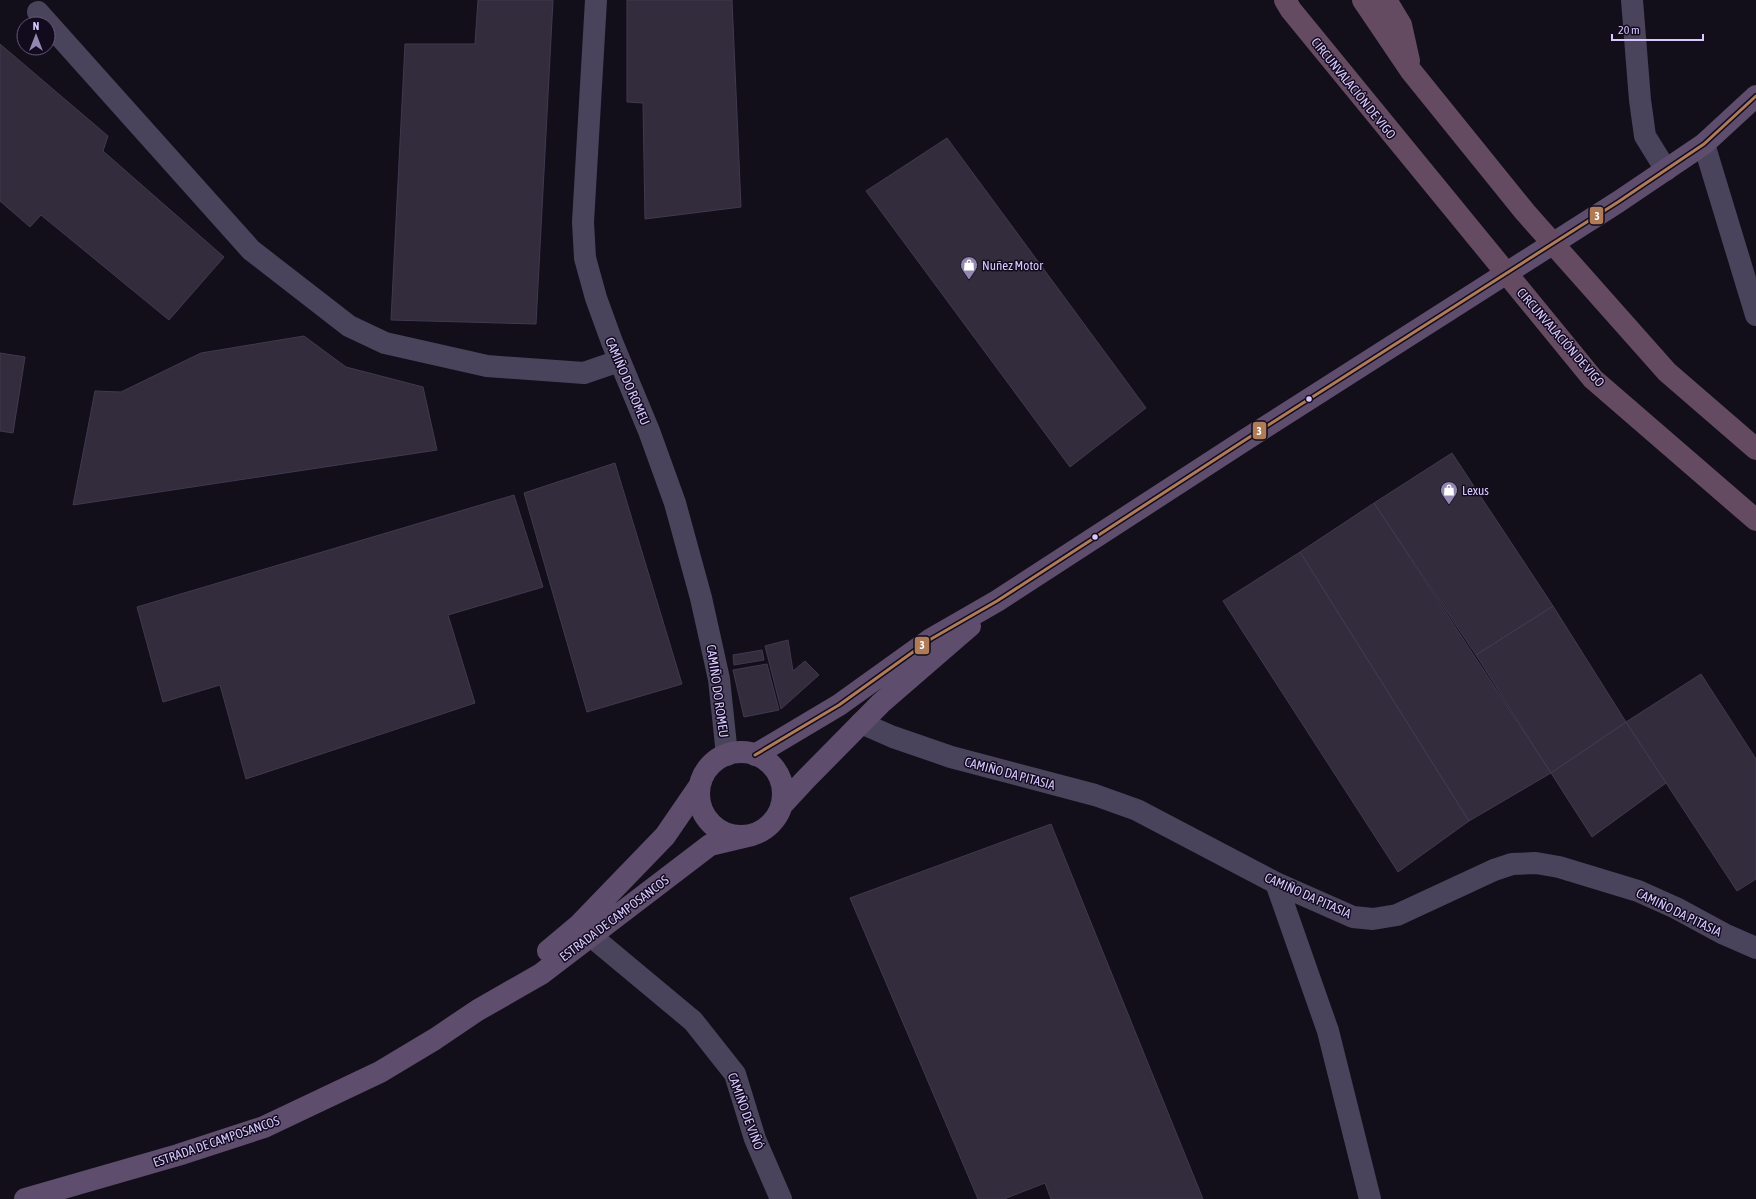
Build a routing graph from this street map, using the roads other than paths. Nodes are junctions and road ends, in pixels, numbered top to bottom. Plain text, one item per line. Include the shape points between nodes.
1 (596, 0) edge
2 (1363, 0) edge
3 (1386, 0) edge
4 (1632, 0) edge
5 (1286, 3) edge
6 (38, 12) dead end
7 (1411, 72) junction
8 (1756, 96) edge
9 (1704, 144) junction
10 (1666, 170) junction
11 (1756, 315) edge
12 (619, 361) junction
13 (1756, 449) edge
14 (1756, 520) edge
15 (998, 601) junction
16 (861, 724) junction
17 (727, 755) junction
18 (755, 755) junction
19 (700, 785) junction
20 (781, 806) junction
21 (752, 835) junction
22 (1276, 883) junction
23 (591, 936) junction
24 (1756, 948) edge
25 (478, 1010) junction
26 (25, 1199) edge
27 (782, 1199) edge
28 (1370, 1199) edge

1 - 12 street, CAMIÑO DO ROMEU via 583,222 585,258 596,298
2 - 7 highway
3 - 7 highway via 1401,25
4 - 10 street via 1645,136
5 - 14 highway, CIRCUNVALACIÓN DE VIGO via 1593,379
6 - 12 street via 251,250 349,326 385,343 487,366 584,373
7 - 13 highway via 1525,212 1667,372
8 - 9 main road, ESTRADA DE CAMPOSANCOS
9 - 10 main road, ESTRADA DE CAMPOSANCOS
9 - 11 street
10 - 15 main road, ESTRADA DE CAMPOSANCOS
12 - 17 street, CAMIÑO DO ROMEU via 649,431 675,503 701,598 719,678
15 - 16 main road, ESTRADA DE CAMPOSANCOS via 881,703
15 - 18 main road, ESTRADA DE CAMPOSANCOS via 931,639 839,705
16 - 20 main road, ESTRADA DE CAMPOSANCOS
16 - 22 street, CAMIÑO DA PITASIA via 951,757 1095,795 1137,810
17 - 18 main road, ESTRADA DE CAMPOSANCOS via 742,752
17 - 19 main road, ESTRADA DE CAMPOSANCOS via 715,761
18 - 20 main road, ESTRADA DE CAMPOSANCOS via 767,761 776,770 783,794
19 - 21 main road via 699,799 703,812 712,824 724,832 737,836
19 - 25 main road, ESTRADA DE CAMPOSANCOS via 665,836 579,925
20 - 21 main road, ESTRADA DE CAMPOSANCOS via 775,819 765,829
21 - 23 main road, ESTRADA DE CAMPOSANCOS via 710,845
22 - 24 street, CAMIÑO DA PITASIA via 1353,917 1373,919 1397,915 1473,878 1512,864 1559,866 1638,891
22 - 28 street via 1328,1031
23 - 25 main road, ESTRADA DE CAMPOSANCOS via 541,974
23 - 27 street, CAMIÑO DE VIÑÓ via 693,1021 735,1074 755,1139
25 - 26 main road, ESTRADA DE CAMPOSANCOS via 380,1072 264,1127 178,1155

